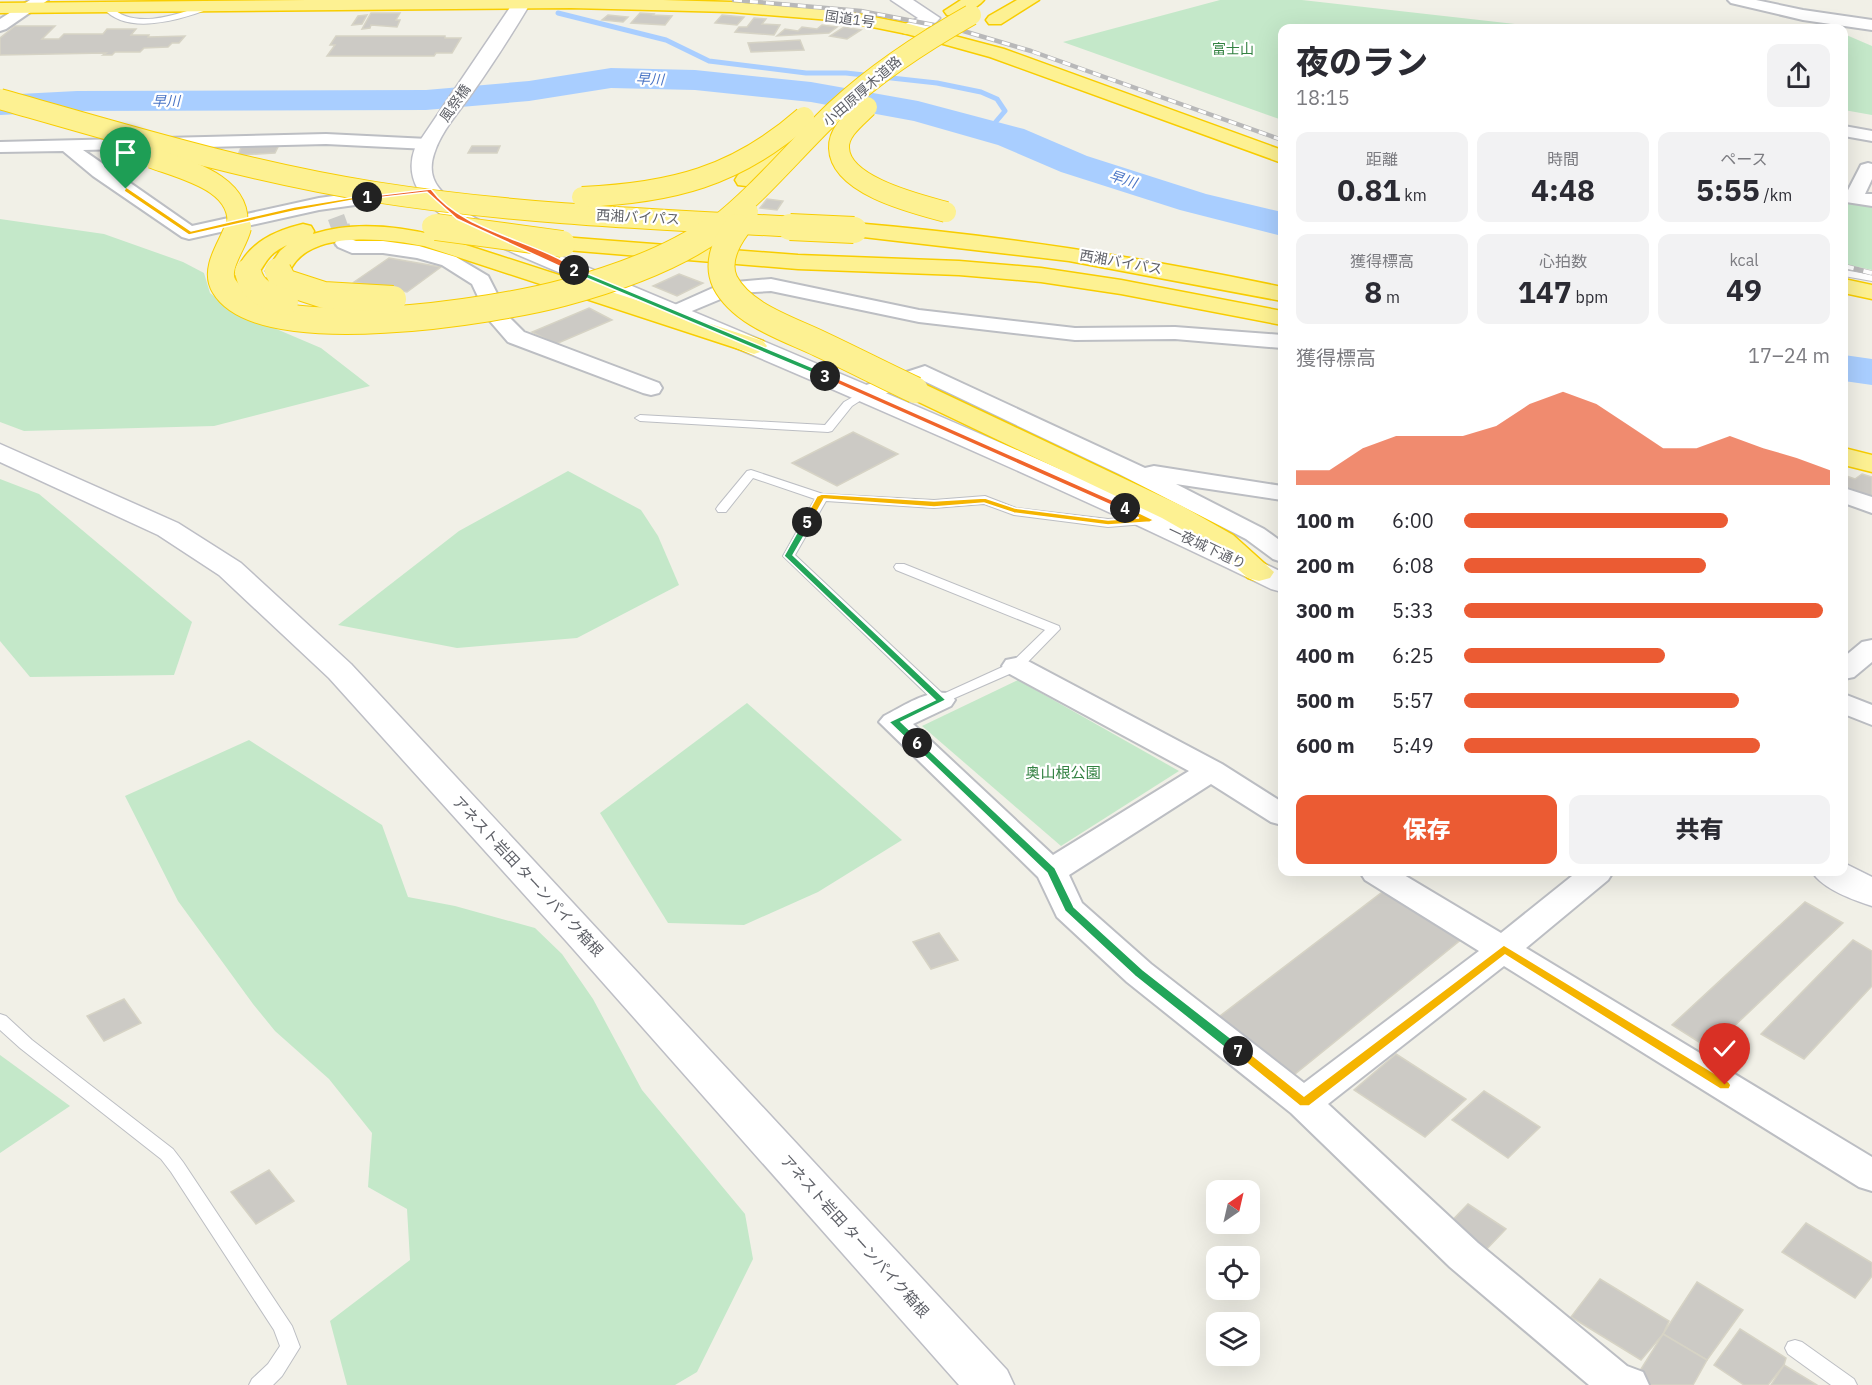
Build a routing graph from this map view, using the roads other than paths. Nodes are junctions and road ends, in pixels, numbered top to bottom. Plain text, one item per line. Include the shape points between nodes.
1 (898, 0) edge
2 (1003, 0) edge
3 (1030, 0) edge
4 (1736, 0) edge
5 (573, 2) edge
6 (34, 4) edge
7 (521, 4) junction
8 (0, 9) edge
9 (966, 9) edge
10 (1872, 25) edge
11 (0, 26) edge
12 (909, 29) junction
13 (0, 99) edge
14 (0, 115) edge
15 (1848, 132) edge
16 (785, 136) junction
17 (1872, 136) edge
18 (429, 141) junction
19 (0, 147) edge
20 (75, 147) junction
21 (202, 154) junction
22 (1278, 156) edge
23 (152, 158) junction
24 (1868, 170) dead end
25 (768, 183) junction
26 (429, 190) junction
27 (1872, 200) edge
28 (853, 235) junction
29 (345, 243) dead end
30 (1848, 274) edge
31 (1872, 278) edge
32 (1278, 286) edge
33 (1848, 287) edge
34 (1872, 292) edge
35 (1278, 293) edge
36 (499, 296) junction
37 (1278, 307) edge
38 (675, 312) junction
39 (1278, 317) edge
40 (1278, 342) edge
41 (753, 346) junction
42 (651, 388) dead end
43 (865, 393) junction
44 (640, 418) dead end
45 (1848, 440) edge
46 (1872, 446) edge
47 (0, 452) edge
48 (1848, 457) edge
49 (1872, 464) edge
50 (1128, 469) junction
51 (1278, 493) edge
52 (822, 496) junction
53 (1848, 497) edge
54 (1872, 506) edge
55 (722, 509) dead end
56 (1150, 520) junction
57 (1278, 551) edge
58 (900, 567) dead end
59 (1271, 577) edge
60 (1872, 648) edge
61 (1016, 666) junction
62 (1848, 668) edge
63 (941, 700) junction
64 (1848, 705) edge
65 (1872, 716) edge
66 (1211, 771) junction
67 (1278, 813) edge
68 (1052, 871) junction
69 (1383, 876) edge
70 (1592, 876) edge
71 (1839, 876) edge
72 (1872, 893) edge
73 (1504, 949) junction
74 (0, 1020) edge
75 (1304, 1103) junction
76 (1872, 1176) edge
77 (1794, 1348) dead end
78 (259, 1385) edge
79 (990, 1385) edge
80 (1628, 1385) edge
81 (1847, 1385) edge

1 - 12 street via 930,18
2 - 9 highway, 小田原厚木道路
3 - 32 highway, bridge via 916,72 850,122 837,146 839,158 848,170 882,193 967,217 1185,262
4 - 10 street
5 - 7 highway, 国道1号
5 - 12 highway, 国道1号 via 731,7 843,16
6 - 7 highway, 国道1号 via 107,8
6 - 8 highway, 国道1号
6 - 11 street
7 - 18 street, 風祭橋
9 - 16 highway, 小田原厚木道路, bridge via 901,40 858,69
9 - 25 highway, 小田原厚木道路, bridge via 873,78
12 - 22 highway, 国道1号 via 997,52
13 - 21 highway, 西湘バイパス, bridge
14 - 23 highway, 西湘バイパス
15 - 17 street
16 - 21 highway, bridge via 757,156 716,175 661,189 594,197 465,190 315,173
16 - 36 highway, bridge via 722,207 684,234 608,268
18 - 20 street via 326,139
18 - 26 street via 421,161 423,181
19 - 20 street
20 - 26 street via 71,150 112,182 189,233
21 - 28 highway, 西湘バイパス, bridge via 330,184 464,204
23 - 25 highway, bridge via 205,180 234,201 239,226 222,265 225,290 239,302 262,311 324,320 421,318 473,312 591,284 653,261 697,239
23 - 28 highway, 西湘バイパス, bridge via 295,192 429,213 559,224
24 - 27 street via 1853,198
25 - 59 highway, bridge via 725,245 721,266 731,291 757,312 1172,512 1223,541
26 - 38 street, 一夜城下通り via 460,218
28 - 35 highway, 西湘バイパス via 981,241 1055,250
28 - 37 highway, 西湘バイパス via 1060,264
29 - 42 street via 352,247 419,252 449,261 481,280 500,320 516,337
30 - 31 lane
33 - 34 highway
36 - 39 highway, bridge via 438,308 322,309 275,300 257,291 248,272 251,260 279,240 304,230 357,221 432,226 562,244 1041,275
36 - 41 highway, bridge via 401,300 324,295 284,282 278,271 286,256 326,238 362,232 398,234
38 - 40 street via 730,287 771,285 919,316 1064,333 1175,333
38 - 41 street, 一夜城下通り
41 - 43 street, 一夜城下通り
43 - 44 lane via 848,404 828,429
43 - 50 street via 925,373
43 - 56 street, 一夜城下通り
45 - 46 highway
47 - 79 street, アネスト岩田 ターンパイク箱根 via 177,534 230,569 340,671
48 - 49 highway
50 - 51 street
50 - 57 street via 1255,534
52 - 55 lane via 751,473
52 - 56 lane via 934,504 985,500 1014,511 1108,523
52 - 63 lane via 789,556
53 - 54 street
56 - 59 street, 一夜城下通り
58 - 61 lane via 1054,629
60 - 62 street
61 - 63 lane
61 - 66 street
63 - 68 street via 894,722
64 - 65 street
66 - 67 street
66 - 68 street
68 - 75 street via 1069,909 1139,973
69 - 73 street
70 - 73 street
71 - 72 street
73 - 75 street
73 - 76 street
74 - 78 lane via 167,1154 177,1167 287,1338 290,1347 284,1359
75 - 80 street via 1464,1255 1612,1379
77 - 81 lane

